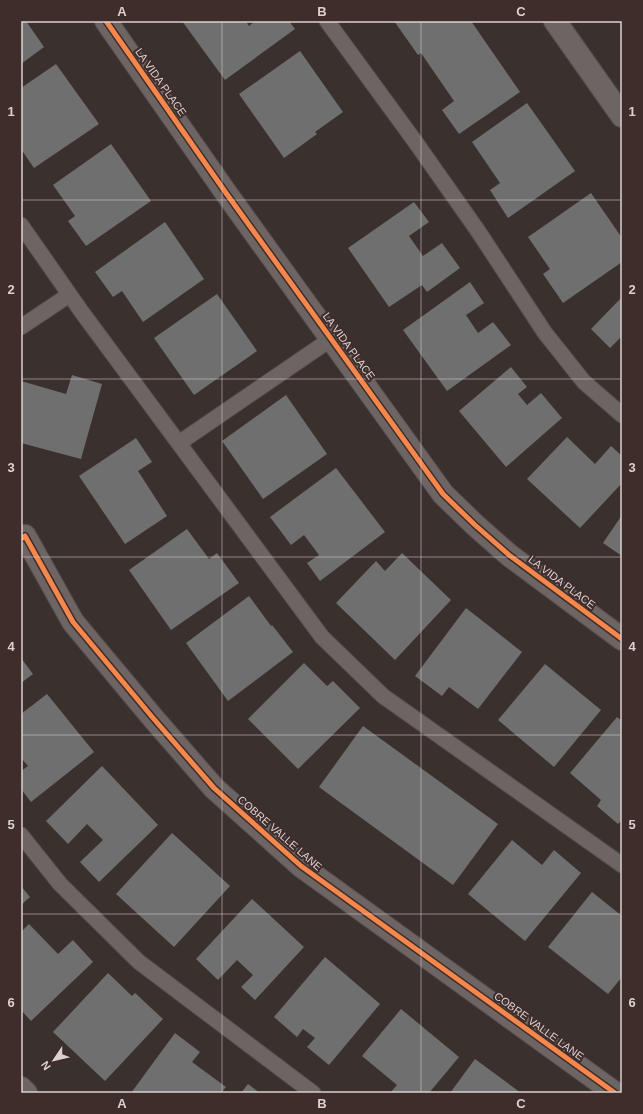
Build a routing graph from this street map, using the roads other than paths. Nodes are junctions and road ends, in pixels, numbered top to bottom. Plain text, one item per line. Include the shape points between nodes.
1 (106, 21) edge
2 (327, 21) edge
3 (555, 21) edge
4 (622, 116) edge
5 (21, 225) edge
6 (69, 295) junction
7 (21, 327) edge
8 (331, 339) junction
9 (622, 415) edge
10 (178, 443) junction
11 (21, 539) edge
12 (622, 639) edge
13 (21, 835) edge
14 (622, 865) edge
15 (21, 1088) edge
16 (26, 1093) edge
17 (313, 1093) edge
18 (615, 1093) edge

1 - 8 street, LA VIDA PLACE
2 - 9 lane via 478,231 545,333 584,382
3 - 4 street
5 - 6 lane
6 - 7 lane
6 - 10 lane
8 - 10 lane
8 - 12 street, LA VIDA PLACE via 443,494 509,555
10 - 14 lane via 322,637 390,700
11 - 18 street, COBRE VALLE LANE via 25,536 73,622 214,788 301,866
13 - 17 lane via 60,884 139,962
15 - 16 street

